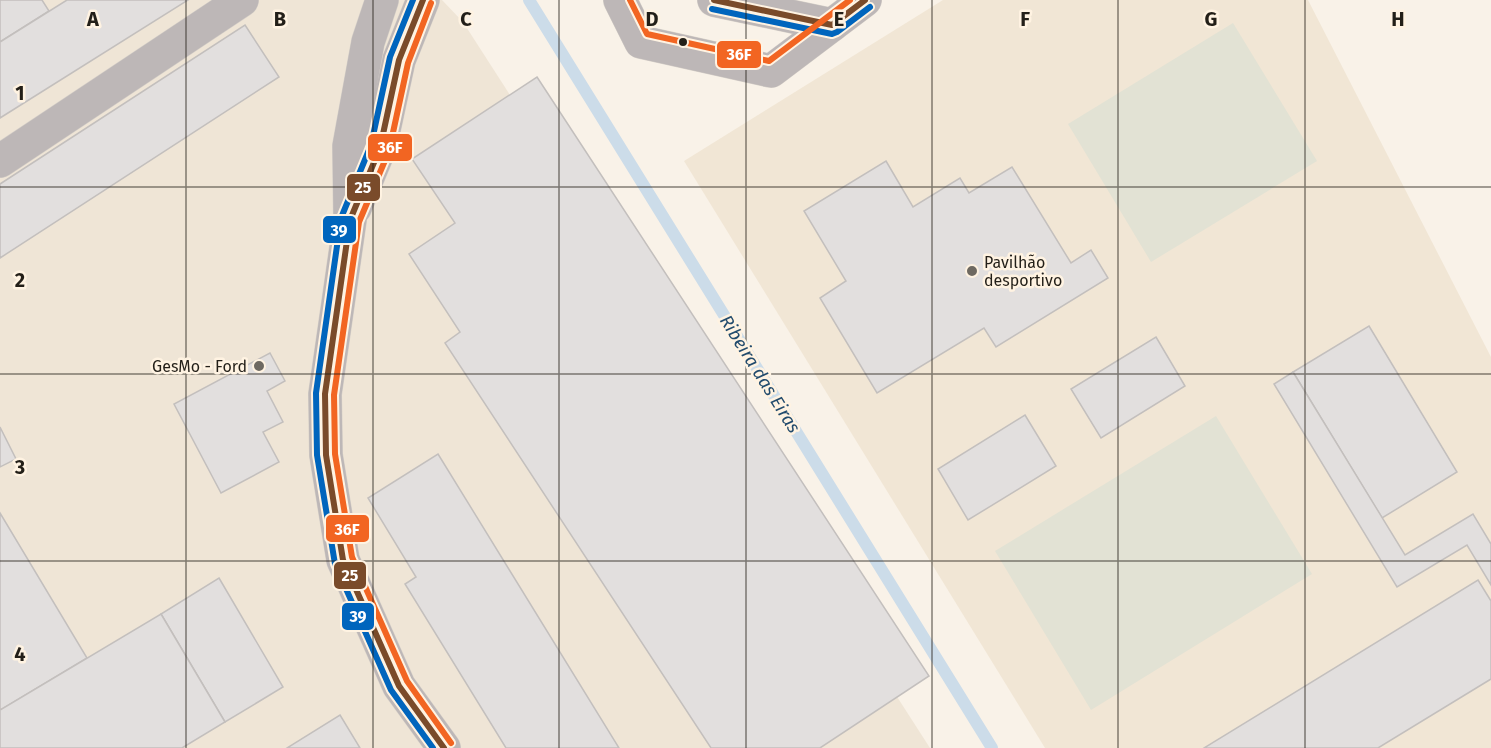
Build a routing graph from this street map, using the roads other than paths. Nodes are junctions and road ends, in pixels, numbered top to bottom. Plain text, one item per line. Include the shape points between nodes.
1 (242, 0) edge
2 (382, 0) edge
3 (423, 0) edge
4 (620, 0) edge
5 (714, 0) edge
6 (865, 0) edge
7 (832, 25) junction
8 (0, 161) edge
9 (350, 220) junction
10 (444, 748) edge

1 - 8 street
2 - 9 street via 368,42 349,146
3 - 9 street via 399,60 380,148
4 - 7 street via 641,42 771,71
5 - 7 street
6 - 7 street
9 - 10 street via 325,394 326,454 344,560 399,686

